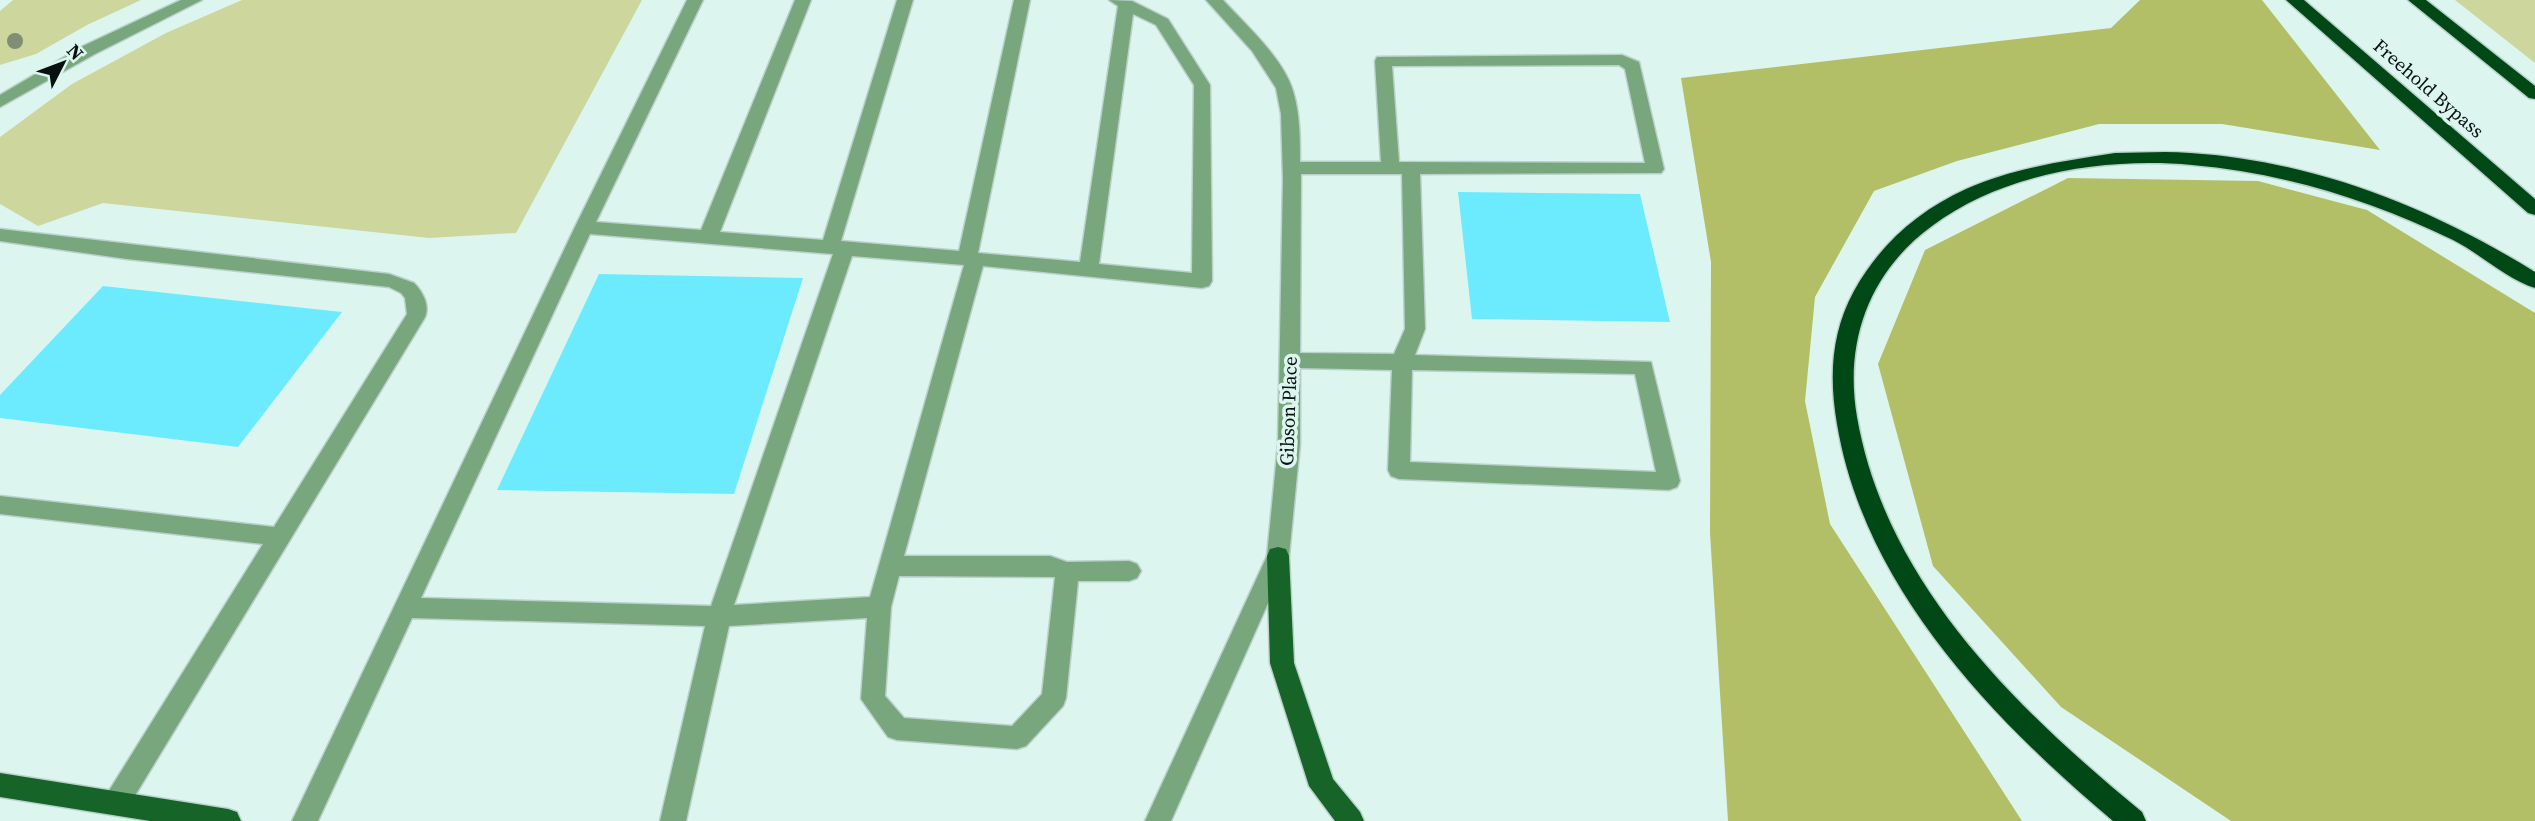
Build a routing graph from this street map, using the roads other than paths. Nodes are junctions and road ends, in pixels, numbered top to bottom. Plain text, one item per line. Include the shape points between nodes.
1 (194, 0) edge
2 (695, 0) edge
3 (803, 0) edge
4 (905, 0) edge
5 (1022, 0) edge
6 (1214, 0) edge
7 (2294, 0) edge
8 (2416, 0) edge
9 (1121, 2) edge
10 (2535, 94) edge
11 (0, 102) edge
12 (1292, 168) junction
13 (1400, 168) junction
14 (2535, 209) edge
15 (584, 227) junction
16 (0, 235) edge
17 (708, 237) junction
18 (837, 248) junction
19 (971, 258) junction
20 (1090, 270) junction
21 (2535, 281) edge
22 (1290, 360) junction
23 (1402, 360) junction
24 (0, 505) edge
25 (280, 537) junction
26 (1278, 556) junction
27 (890, 566) junction
28 (1129, 571) dead end
29 (1067, 572) junction
30 (879, 607) junction
31 (405, 608) junction
32 (719, 616) junction
33 (0, 785) edge
34 (116, 803) junction
35 (228, 821) edge
36 (305, 821) edge
37 (673, 821) edge
38 (1158, 821) edge
39 (1352, 821) edge
40 (2133, 821) edge

1 - 11 street via 89,50
2 - 15 street
3 - 17 street
4 - 18 street
5 - 19 street
6 - 12 street, Gibson Place via 1259,48 1284,88
7 - 14 highway, Freehold Bypass
8 - 10 highway
9 - 20 street
9 - 20 street via 1162,22 1202,85 1202,281
12 - 13 street
12 - 22 street, Gibson Place
13 - 13 street via 1655,169 1633,66 1622,60 1383,61
13 - 23 street via 1415,329
15 - 17 street
15 - 31 street
16 - 25 street via 380,279 410,289 417,314
17 - 18 street
18 - 19 street
18 - 32 street
19 - 20 street
19 - 27 street
21 - 40 highway via 2474,243 2391,204 2284,173 2209,161 2105,160 2035,171 1954,201 1892,248 1866,284 1849,325 1842,371 1845,421 1879,527 1948,636 1996,693 2059,758
22 - 23 street
22 - 26 street, Gibson Place via 1289,444
23 - 23 street via 1644,368 1669,481 1399,470
24 - 25 street
25 - 34 street
26 - 38 street, Gibson Place
26 - 39 main road via 1282,663 1322,786
27 - 29 street via 1050,566
27 - 30 street
28 - 29 street
29 - 30 street via 1054,698 1017,738 898,729 873,699
30 - 32 street
31 - 32 street
31 - 36 street
32 - 37 street
33 - 34 main road
34 - 35 main road

